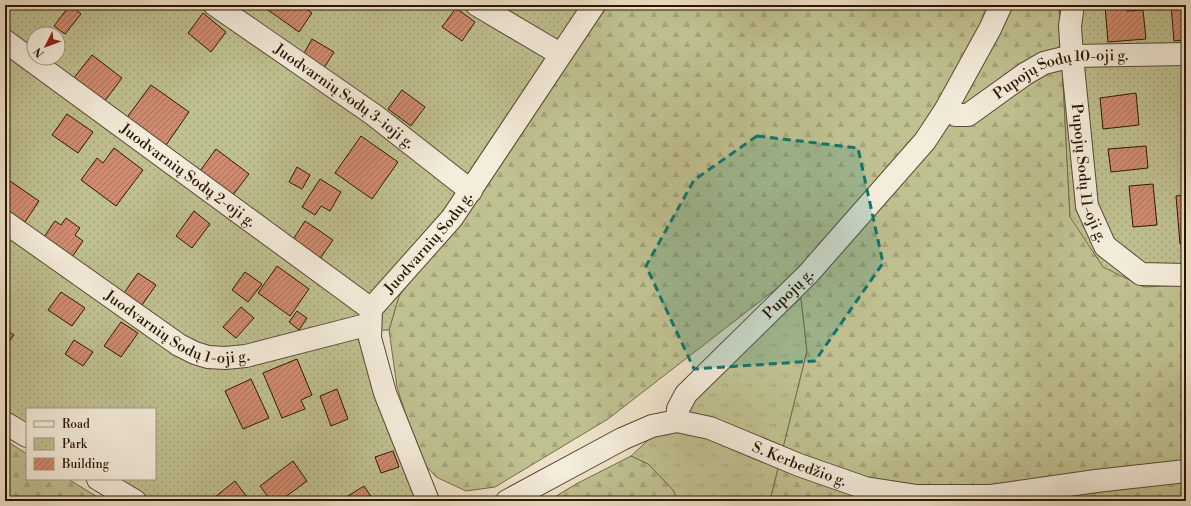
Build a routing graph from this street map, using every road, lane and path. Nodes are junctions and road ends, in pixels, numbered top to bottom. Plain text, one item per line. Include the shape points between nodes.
1 (215, 5) edge
2 (478, 5) edge
3 (594, 5) edge
4 (1001, 5) edge
5 (1073, 5) edge
6 (5, 41) edge
7 (560, 54) junction
8 (1186, 54) edge
9 (1072, 56) junction
10 (946, 109) junction
11 (471, 191) junction
12 (5, 222) edge
13 (1186, 275) edge
14 (371, 316) junction
15 (5, 422) edge
16 (677, 422) junction
17 (26, 435) edge
18 (1186, 471) edge
19 (100, 480) edge
20 (135, 501) edge
21 (428, 501) edge
22 (507, 501) edge

1 - 11 street, Juodvarnių Sodų 3-ioji g. via 374,115
2 - 7 street
3 - 7 street, Juodvarnių Sodų g.
4 - 10 street, Pupojų g.
5 - 9 street, Pupojų Sodų 11-oji g. via 1070,26
6 - 14 street, Juodvarnių Sodų 2-oji g.
7 - 11 street, Juodvarnių Sodų g.
8 - 9 street, Pupojų Sodų 10-oji g.
9 - 10 street, Pupojų Sodų 10-oji g. via 1044,63 968,115 956,114
9 - 13 street, Pupojų Sodų 11-oji g. via 1087,206 1105,246 1141,274
10 - 16 street, Pupojų g. via 915,153 808,274 686,394 678,409
11 - 14 street, Juodvarnių Sodų g. via 452,218
12 - 14 street, Juodvarnių Sodų 1-oji g. via 179,345 208,357 246,356
14 - 21 street via 370,338 385,393
15 - 17 street
16 - 18 street, S. Kerbedžio g. via 710,428 799,465 865,488 917,496 991,496
16 - 22 street via 652,426 622,439
19 - 20 street

